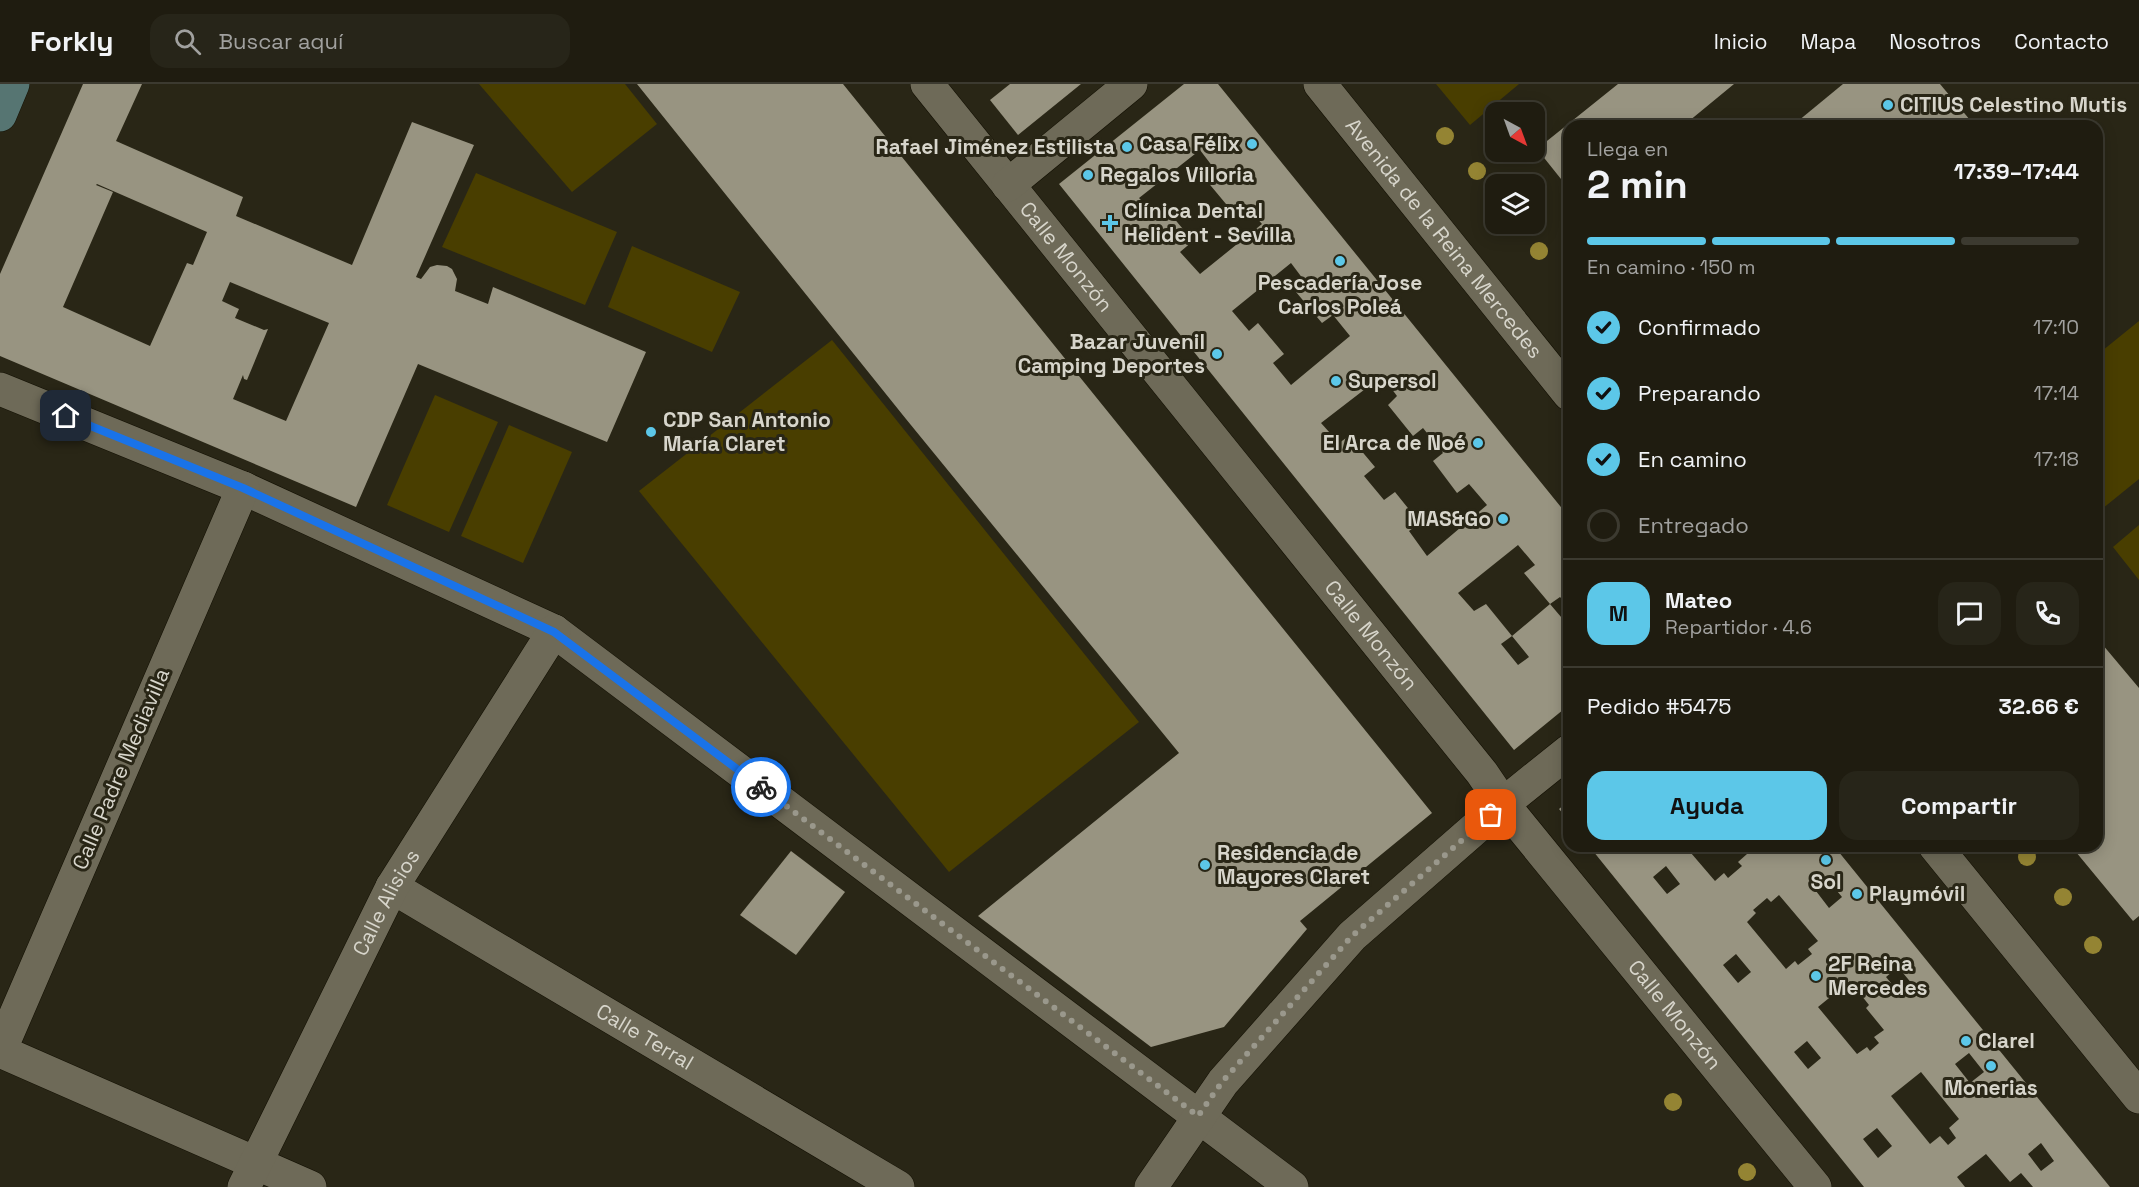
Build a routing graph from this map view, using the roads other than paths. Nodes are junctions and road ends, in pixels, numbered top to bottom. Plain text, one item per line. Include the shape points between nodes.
1 (13, 84) edge
2 (927, 84) edge
3 (1131, 84) edge
4 (1320, 84) edge
5 (0, 115) edge
6 (1008, 185) junction
7 (1563, 387) edge
8 (0, 389) edge
9 (243, 488) junction
10 (554, 632) junction
11 (1563, 756) edge
12 (1503, 804) junction
13 (1940, 852) edge
14 (392, 886) junction
15 (0, 1051) edge
16 (2139, 1097) edge
17 (1198, 1116) junction
18 (249, 1175) edge
19 (310, 1187) edge
20 (898, 1187) edge
21 (1150, 1187) edge
22 (1292, 1187) edge
23 (1815, 1187) edge

1 - 5 street
2 - 6 street, Calle Monzón
3 - 6 street
4 - 7 street, Avenida de la Reina Mercedes
6 - 12 street, Calle Monzón
8 - 9 street
9 - 10 street
9 - 15 street, Calle Padre Mediavilla
10 - 14 street, Calle Alisios
10 - 17 street
11 - 12 street
12 - 17 street via 1352,936 1222,1082
12 - 23 street, Calle Monzón
13 - 16 street
14 - 18 street, Calle Alisios
14 - 20 street, Calle Terral
15 - 18 street
17 - 21 street
17 - 22 street
18 - 19 street

